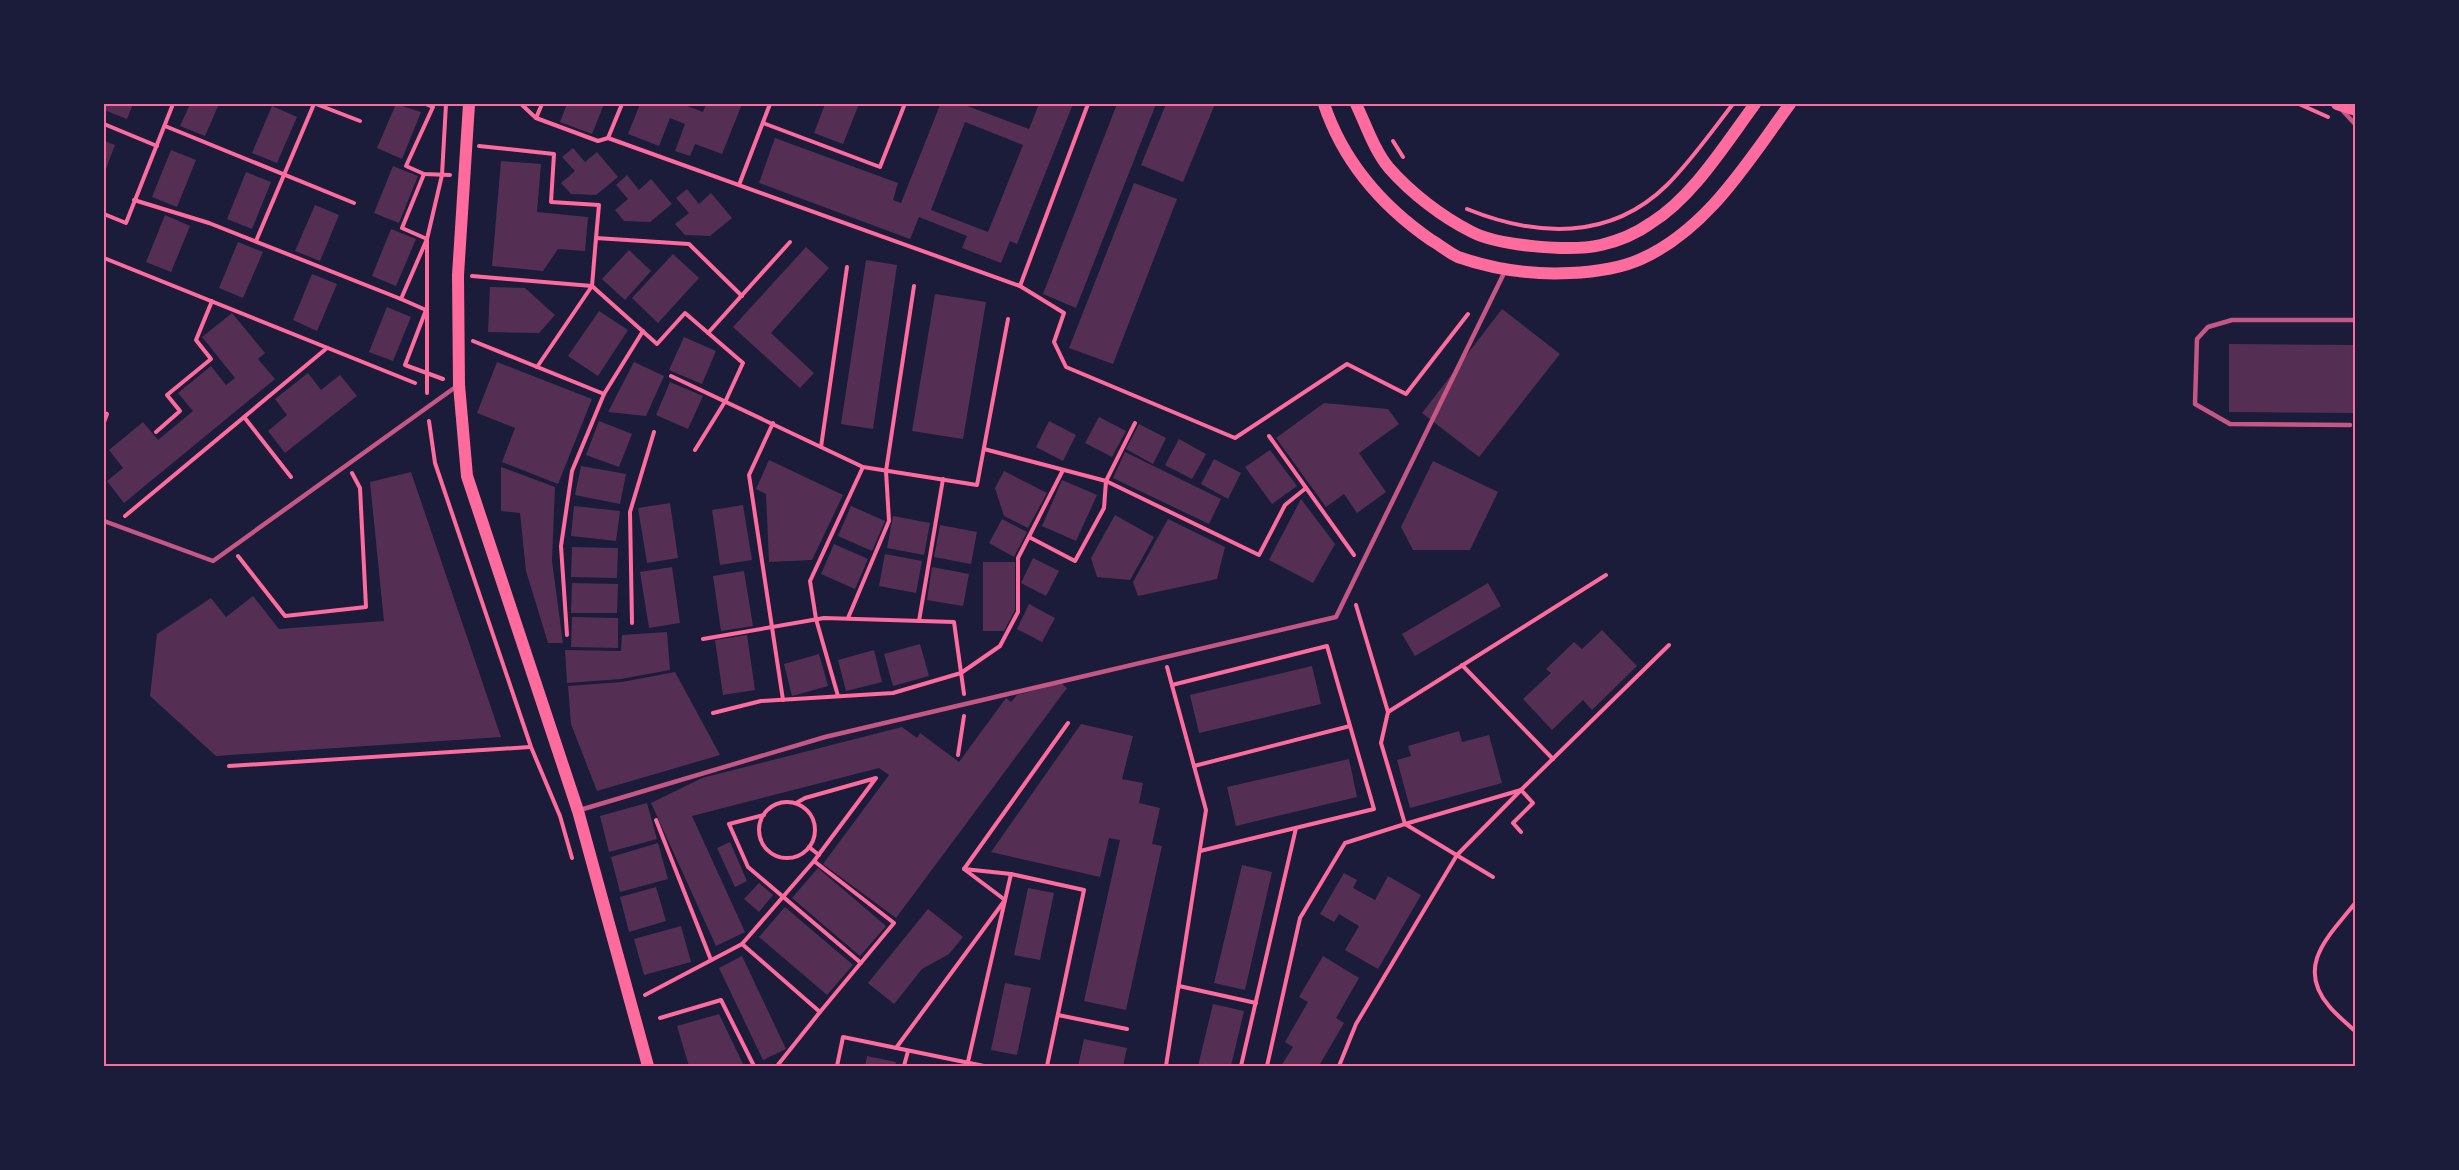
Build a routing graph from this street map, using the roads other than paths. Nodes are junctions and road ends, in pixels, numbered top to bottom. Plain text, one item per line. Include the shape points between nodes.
1 (469, 104) edge
2 (1324, 104) edge
3 (1356, 104) edge
4 (1755, 104) edge
5 (1790, 104) edge
6 (2337, 104) edge
7 (2355, 110) edge
8 (2355, 124) edge
9 (1506, 269) junction
10 (2355, 320) edge
11 (459, 385) junction
12 (2350, 425) dead end
13 (104, 521) edge
14 (578, 811) junction
15 (648, 1066) edge

1 - 11 main road via 458,275
2 - 9 main road via 1346,156 1374,191 1413,227 1456,256
3 - 4 main road via 1389,167 1438,211 1473,233 1540,246 1575,247 1601,245 1652,223 1706,170
5 - 9 main road via 1730,187 1698,220 1640,260 1598,272 1552,274
6 - 7 main road
6 - 8 lane
9 - 14 lane via 1336,617 825,737
10 - 12 lane via 2232,320 2208,327 2197,339 2195,404 2230,424
11 - 13 lane via 213,561
11 - 14 main road via 467,476
14 - 15 main road

